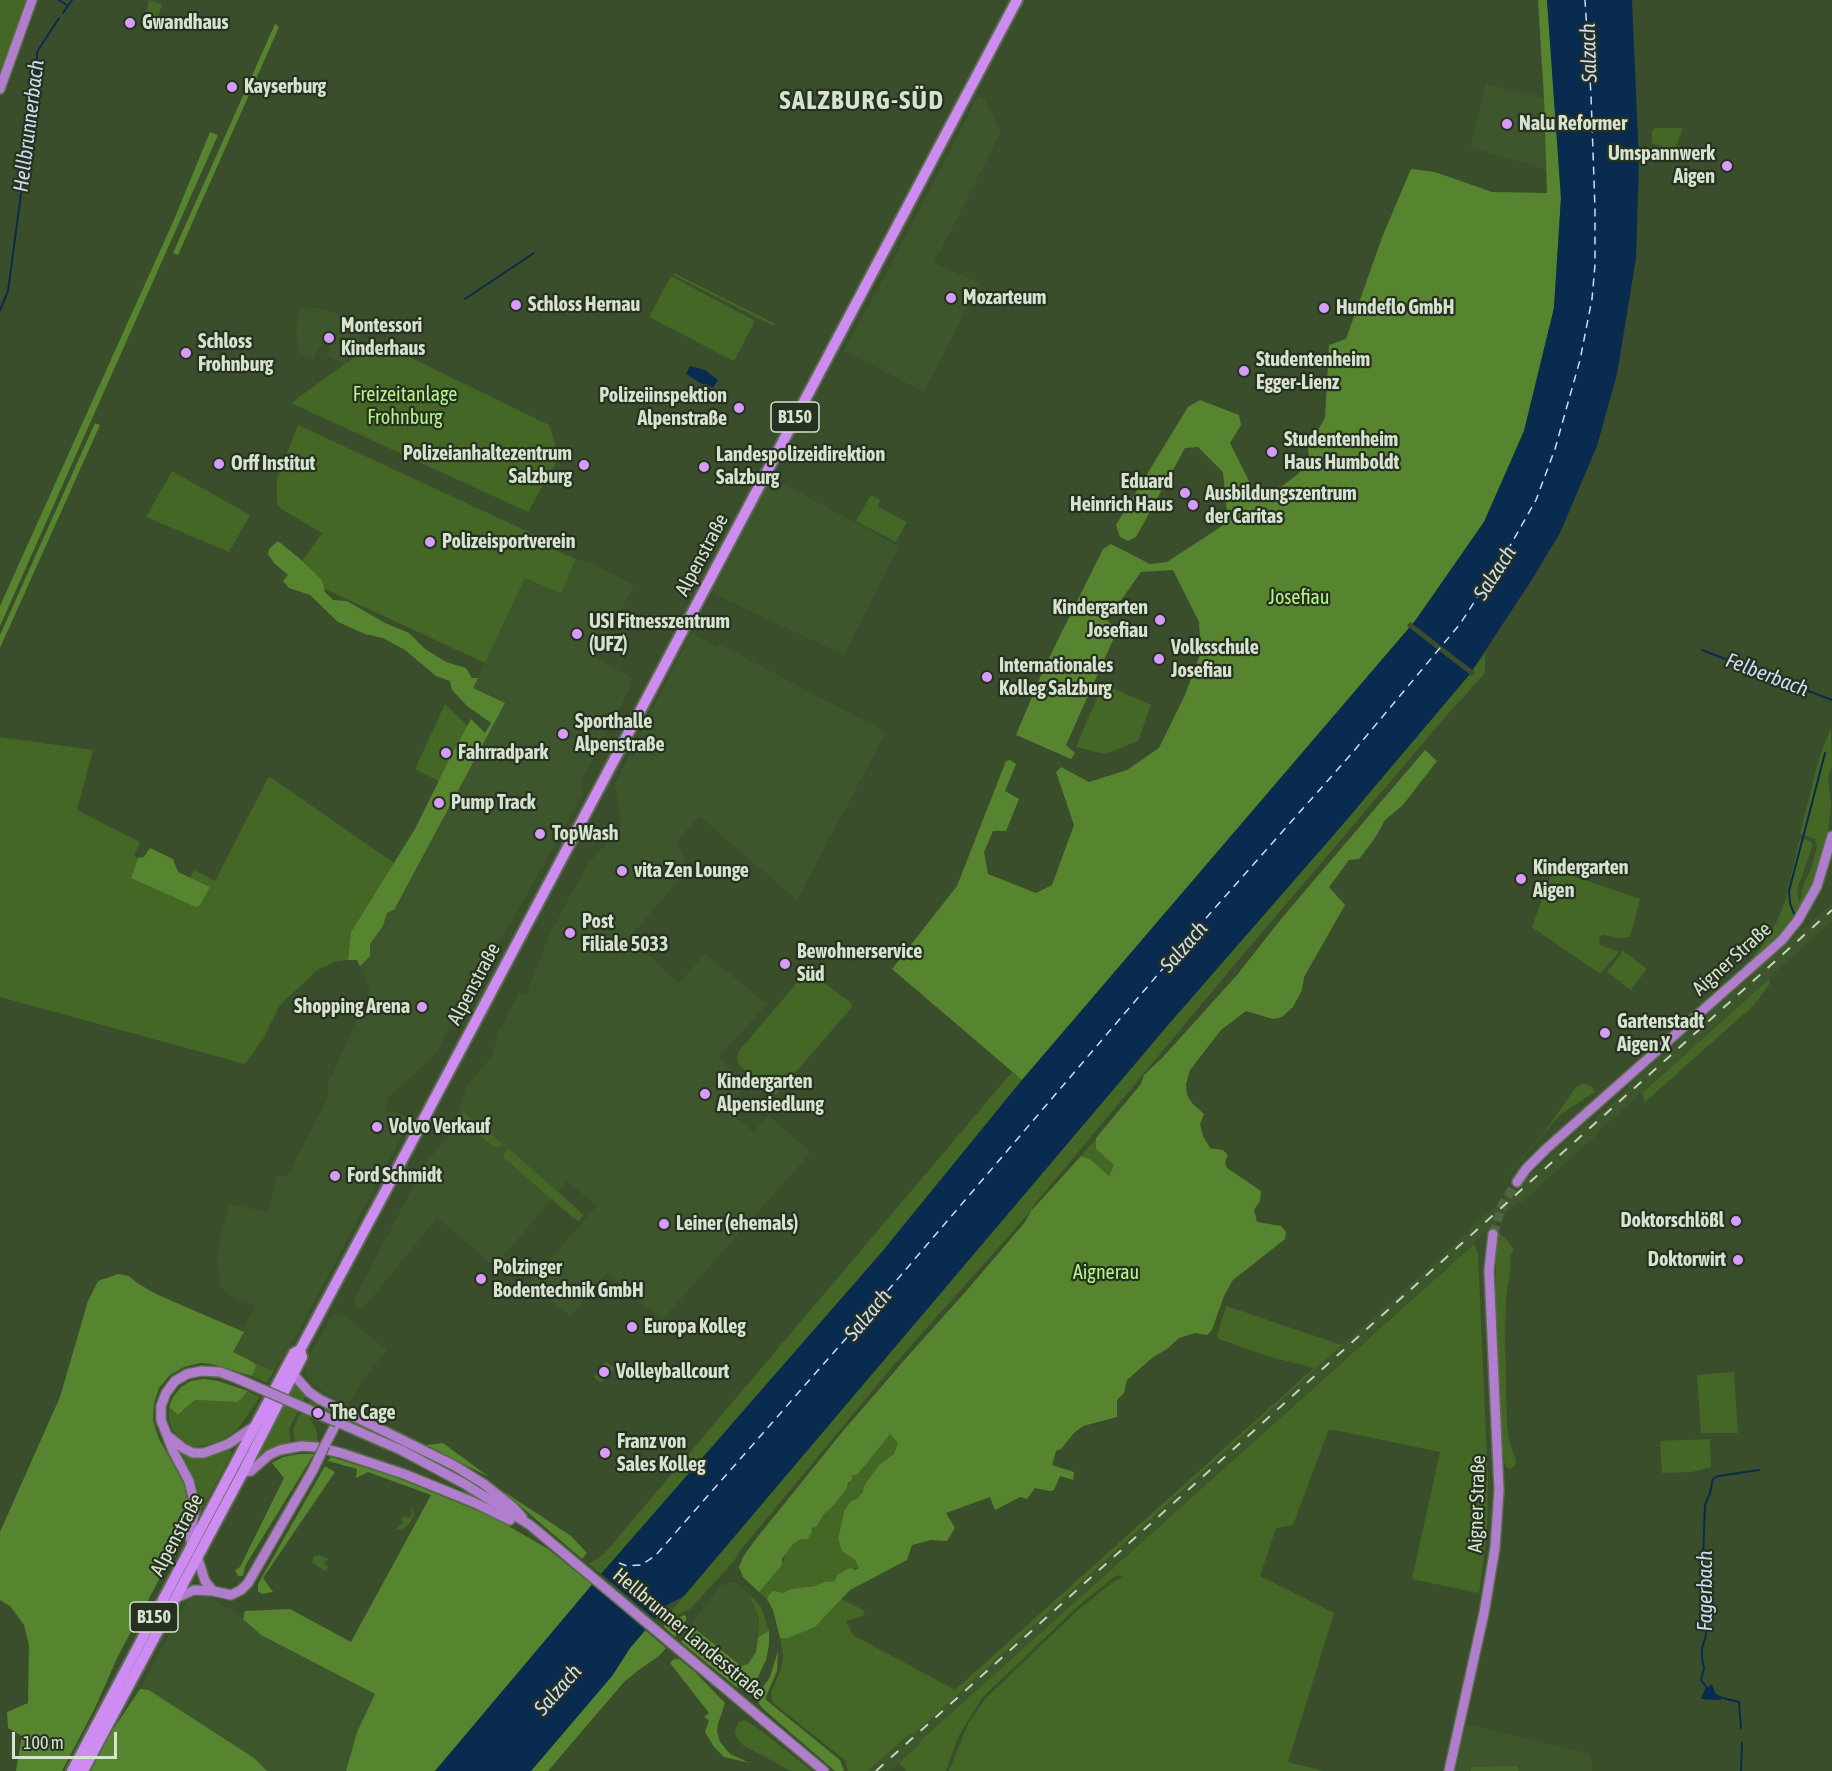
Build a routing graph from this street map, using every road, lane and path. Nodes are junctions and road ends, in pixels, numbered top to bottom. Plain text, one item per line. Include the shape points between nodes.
1 (32, 0) edge
2 (1017, 0) edge
3 (0, 89) edge
4 (1832, 836) edge
5 (1516, 1182) tunnel mouth
6 (1493, 1234) tunnel mouth
7 (300, 1350) junction
8 (293, 1374) junction
9 (337, 1422) junction
10 (255, 1426) junction
11 (166, 1434) junction
12 (243, 1472) junction
13 (530, 1525) junction
14 (194, 1551) junction
15 (213, 1591) junction
16 (176, 1598) junction
17 (72, 1771) edge
18 (83, 1771) edge
19 (824, 1771) edge
20 (1449, 1771) edge

1 - 3 main road
2 - 7 main road, Alpenstraße / B150
4 - 5 main road, Aigner Straße via 1810,899 1771,951 1546,1149
6 - 20 main road, Aigner Straße via 1489,1270 1498,1483 1495,1548
7 - 8 main road, Alpenstraße / B150 via 302,1357
7 - 10 main road, Alpenstraße / B150 via 294,1353
8 - 12 main road, Alpenstraße / B150
8 - 13 main road, Hellbrunner Landesstraße via 319,1399 484,1484
9 - 11 main road, Hellbrunner Landesstraße, bridge via 236,1378 201,1371 187,1374 165,1393 161,1420
9 - 13 main road, Hellbrunner Landesstraße via 463,1483
9 - 15 main road, bridge via 248,1583 231,1595
10 - 11 main road via 228,1444 204,1453 193,1453
10 - 14 main road, Alpenstraße / B150
11 - 14 main road, Hellbrunner Landesstraße via 191,1489 195,1510 190,1536
12 - 13 main road, Hellbrunner Landesstraße via 280,1450 316,1447 404,1474
12 - 14 main road, Alpenstraße / B150
13 - 19 main road, Hellbrunner Landesstraße
14 - 15 main road, Hellbrunner Landesstraße
14 - 16 main road, Alpenstraße / B150
14 - 17 main road, Alpenstraße / B150
15 - 16 main road via 194,1590
16 - 18 main road, Alpenstraße / B150

